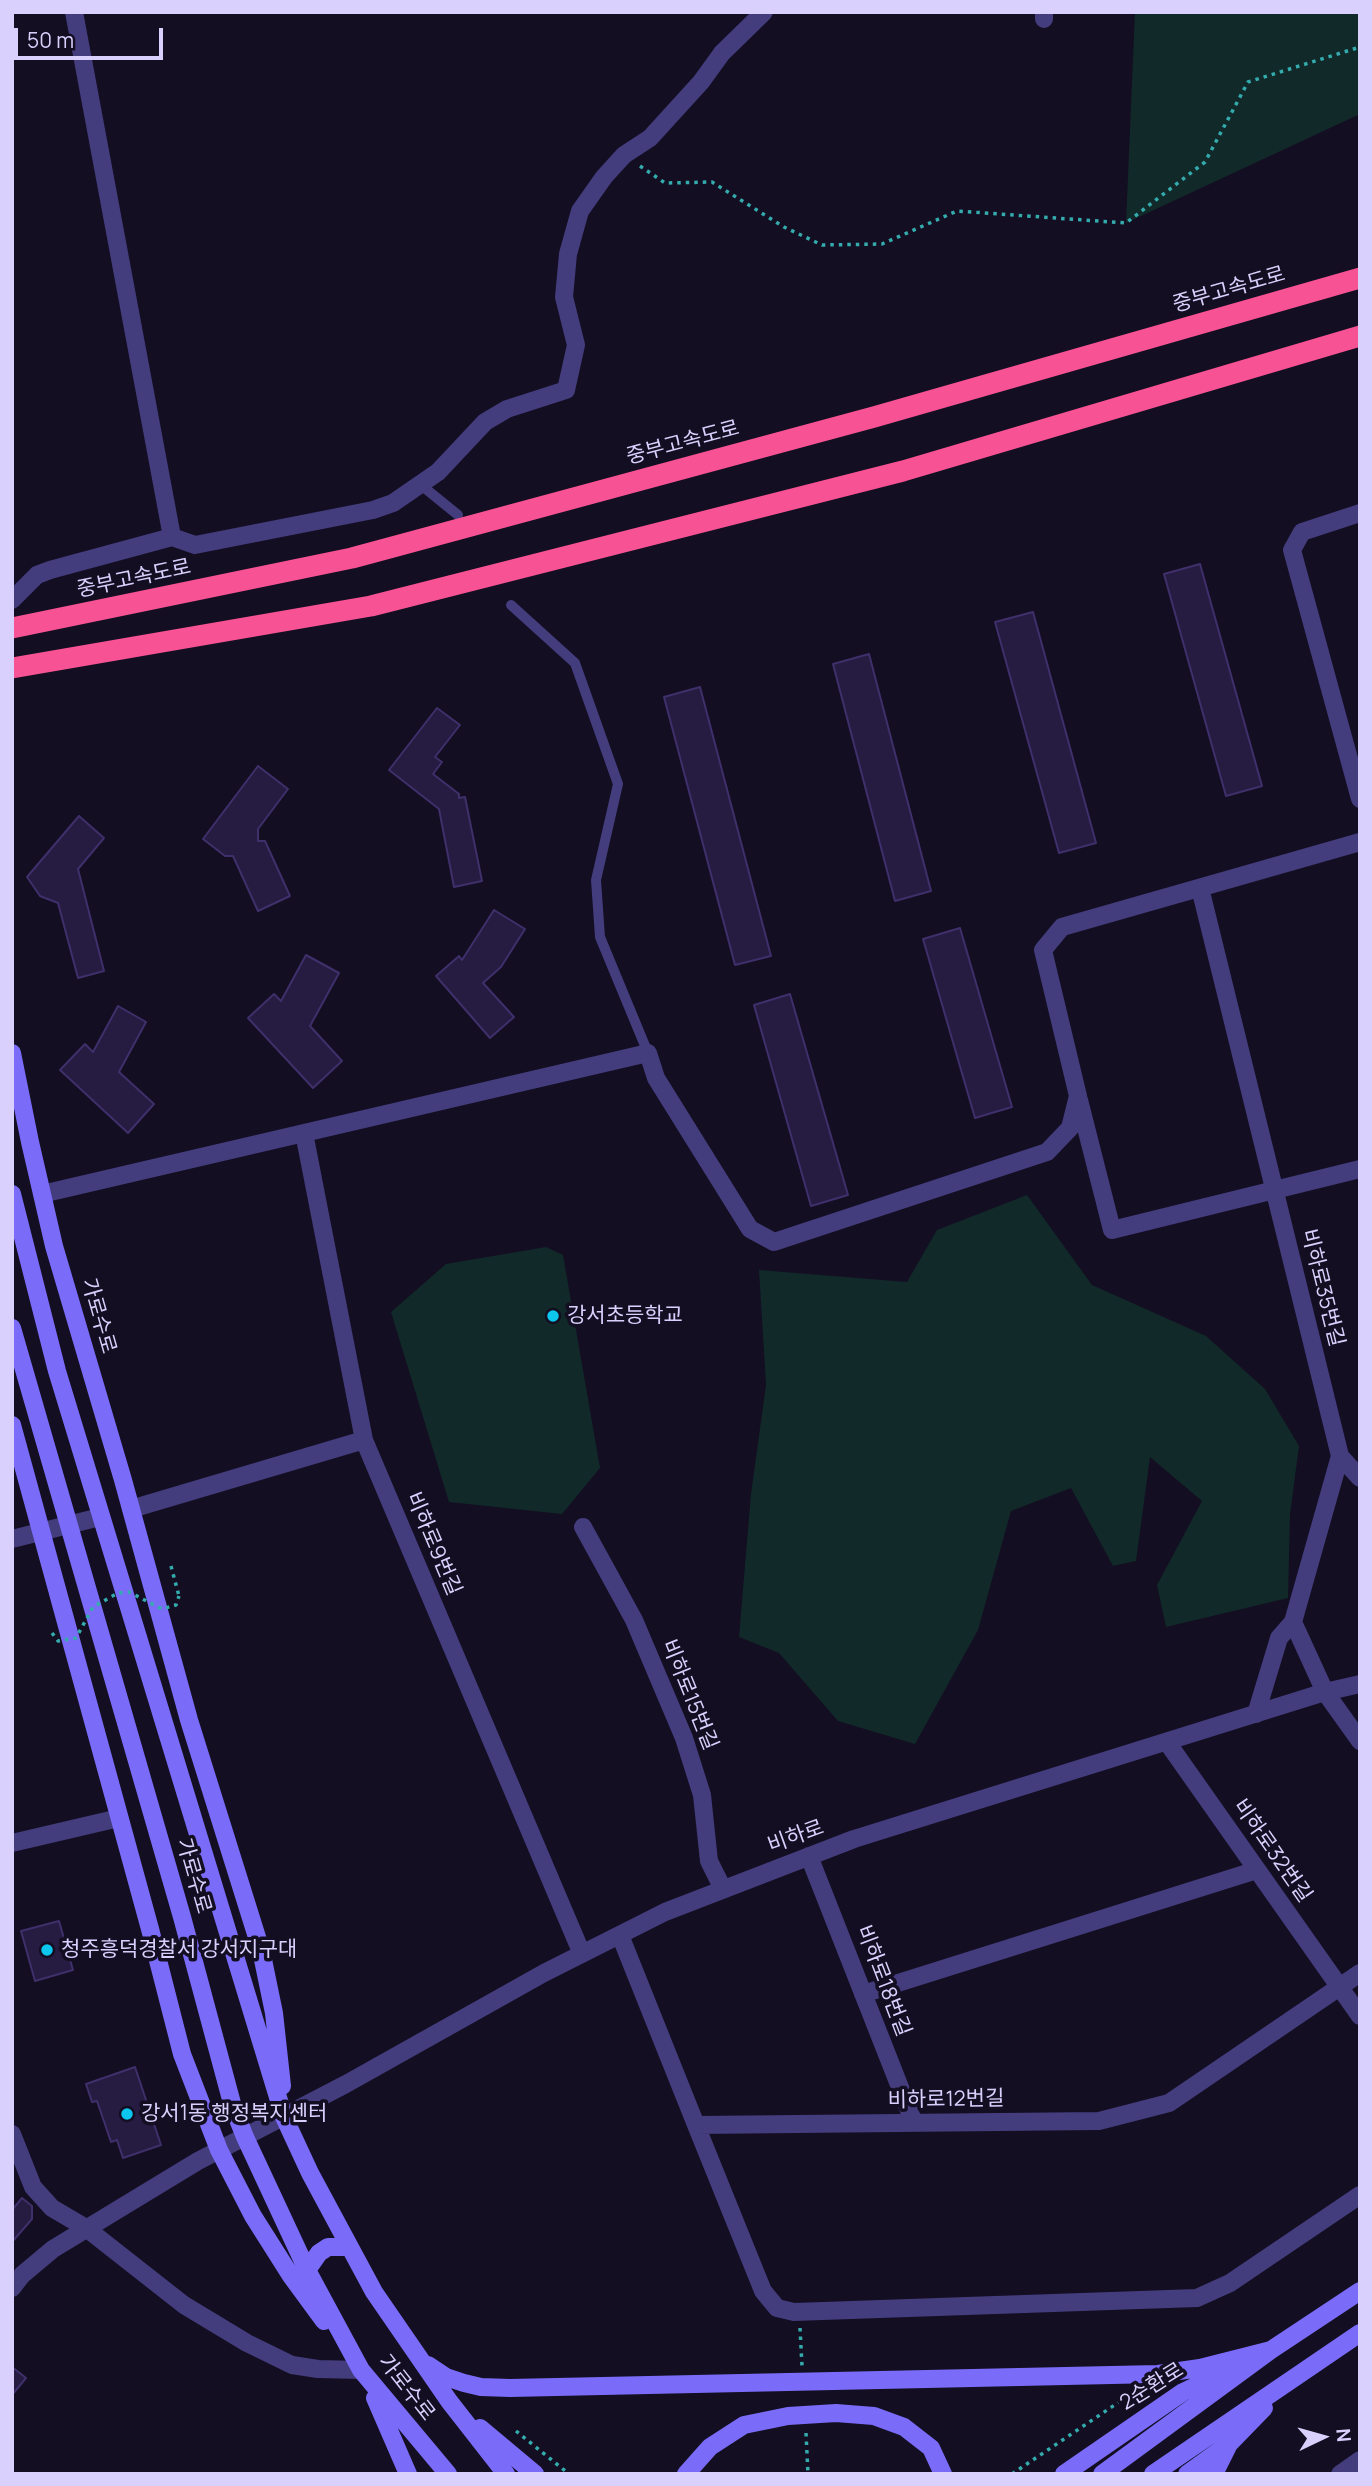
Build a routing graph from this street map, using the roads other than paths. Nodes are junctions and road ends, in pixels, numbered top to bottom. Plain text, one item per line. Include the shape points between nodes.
1 (74, 12) edge
2 (764, 12) edge
3 (1360, 278) edge
4 (1360, 336) edge
5 (421, 485) junction
6 (1360, 513) edge
7 (458, 515) dead end
8 (172, 537) junction
9 (12, 600) edge
10 (511, 605) dead end
11 (12, 628) edge
12 (12, 668) edge
13 (1360, 799) edge
14 (1360, 842) edge
15 (1200, 888) junction
16 (12, 1053) edge
17 (648, 1053) junction
18 (1078, 1096) junction
19 (303, 1133) junction
20 (1360, 1169) edge
21 (1274, 1190) junction
22 (12, 1194) edge
23 (42, 1194) junction
24 (12, 1328) edge
25 (12, 1425) edge
26 (364, 1440) junction
27 (1340, 1456) junction
28 (1360, 1478) edge
29 (131, 1509) junction
30 (100, 1517) junction
31 (69, 1525) junction
32 (583, 1527) dead end
33 (41, 1531) junction
34 (15, 1542) edge
35 (1293, 1622) junction
36 (1360, 1684) edge
37 (1325, 1692) junction
38 (1256, 1714) junction
39 (1360, 1741) edge
40 (1167, 1742) junction
41 (120, 1818) junction
42 (12, 1843) edge
43 (809, 1856) junction
44 (1257, 1870) junction
45 (723, 1889) junction
46 (620, 1935) junction
47 (582, 1954) junction
48 (1360, 1973) edge
49 (1339, 1987) junction
50 (863, 1994) junction
51 (1360, 2016) edge
52 (284, 2117) junction
53 (914, 2123) junction
54 (696, 2125) junction
55 (12, 2134) edge
56 (245, 2137) junction
57 (219, 2150) junction
58 (1360, 2196) edge
59 (86, 2228) junction
60 (349, 2247) junction
61 (307, 2270) junction
62 (12, 2288) edge
63 (1360, 2291) edge
64 (1360, 2333) edge
65 (1271, 2350) junction
66 (416, 2354) junction
67 (361, 2370) junction
68 (1288, 2382) junction
69 (449, 2401) junction
70 (1230, 2443) junction
71 (1360, 2460) edge
72 (408, 2474) edge
73 (432, 2474) edge
74 (448, 2474) edge
75 (506, 2474) edge
76 (535, 2474) edge
77 (687, 2474) edge
78 (943, 2474) edge
79 (1064, 2474) edge
80 (1102, 2474) edge
81 (1153, 2474) edge
82 (1187, 2474) edge
83 (1214, 2474) edge
84 (1339, 2474) edge

1 - 8 street
2 - 5 street via 722,53 650,138 624,155 580,211 568,254 564,297 576,345 566,390 507,409 485,422
3 - 11 highway, 중부고속도로 via 874,417 352,558
4 - 12 highway via 903,471 384,602
5 - 7 lane
5 - 8 street via 373,510 195,545
6 - 13 street via 1302,532 1292,550
8 - 9 street via 37,575
10 - 17 lane via 575,663 618,784 596,880 600,937
14 - 15 street
15 - 18 street via 1062,927 1043,950
15 - 21 street, 비하로35번길
16 - 23 main road, 가로수로
17 - 18 street via 656,1078 750,1229 775,1242 1046,1152 1070,1128
17 - 19 street
18 - 21 street via 1112,1230
19 - 23 street
19 - 26 street, 비하로9번길
20 - 21 street
21 - 27 street, 비하로35번길
22 - 30 main road, 가로수로
23 - 29 main road, 가로수로
24 - 31 main road, 가로수로
25 - 33 main road
26 - 29 street
26 - 47 street, 비하로9번길
27 - 28 street
27 - 35 street, 비하로35번길
29 - 52 main road, 가로수로 via 189,1720 261,1950 274,2013
30 - 31 street
30 - 52 main road, 가로수로
31 - 33 street
31 - 56 main road, 가로수로
32 - 45 street, 비하로15번길 via 634,1620 684,1738 702,1795 709,1861
33 - 34 street
33 - 41 main road
35 - 37 street
35 - 38 street, 비하로35번길 via 1279,1638
36 - 37 street, 비하로
37 - 38 street, 비하로
37 - 39 street
38 - 40 street, 비하로
40 - 43 street, 비하로
40 - 44 street, 비하로32번길
41 - 42 street
41 - 57 main road via 182,2054
43 - 45 street, 비하로
43 - 50 street, 비하로18번길
44 - 49 street, 비하로32번길
44 - 50 street
45 - 46 street, 비하로
46 - 47 street, 비하로
46 - 54 street
47 - 52 street, 비하로
48 - 49 street, 비하로12번길
49 - 51 street, 비하로32번길
49 - 53 street, 비하로12번길 via 1169,2103 1098,2121
50 - 53 street, 비하로18번길
52 - 56 street, 비하로
52 - 60 main road, 가로수로
53 - 54 street, 비하로12번길
54 - 58 street via 763,2291 778,2308 794,2312 1197,2298 1230,2283
55 - 59 street via 33,2187 52,2208
56 - 57 street, 비하로
56 - 61 main road, 가로수로
57 - 59 street, 비하로
57 - 67 main road via 285,2266
59 - 62 street, 비하로 via 53,2249
59 - 67 street via 184,2305 247,2343 292,2365
60 - 61 main road via 328,2247
60 - 66 main road, 가로수로
61 - 67 main road, 가로수로
63 - 65 main road, 2순환로
64 - 68 main road
65 - 66 main road via 1162,2373 510,2388 452,2379
65 - 79 main road, 2순환로 via 1183,2392
65 - 80 main road, 2순환로
66 - 69 main road, 가로수로
67 - 72 main road
67 - 73 main road
67 - 74 main road, 가로수로
68 - 70 main road
68 - 81 main road
69 - 75 main road, 가로수로
69 - 76 main road
70 - 82 main road
70 - 83 main road
71 - 84 street
77 - 78 main road via 710,2446 744,2425 836,2413 874,2416 904,2427 931,2448

